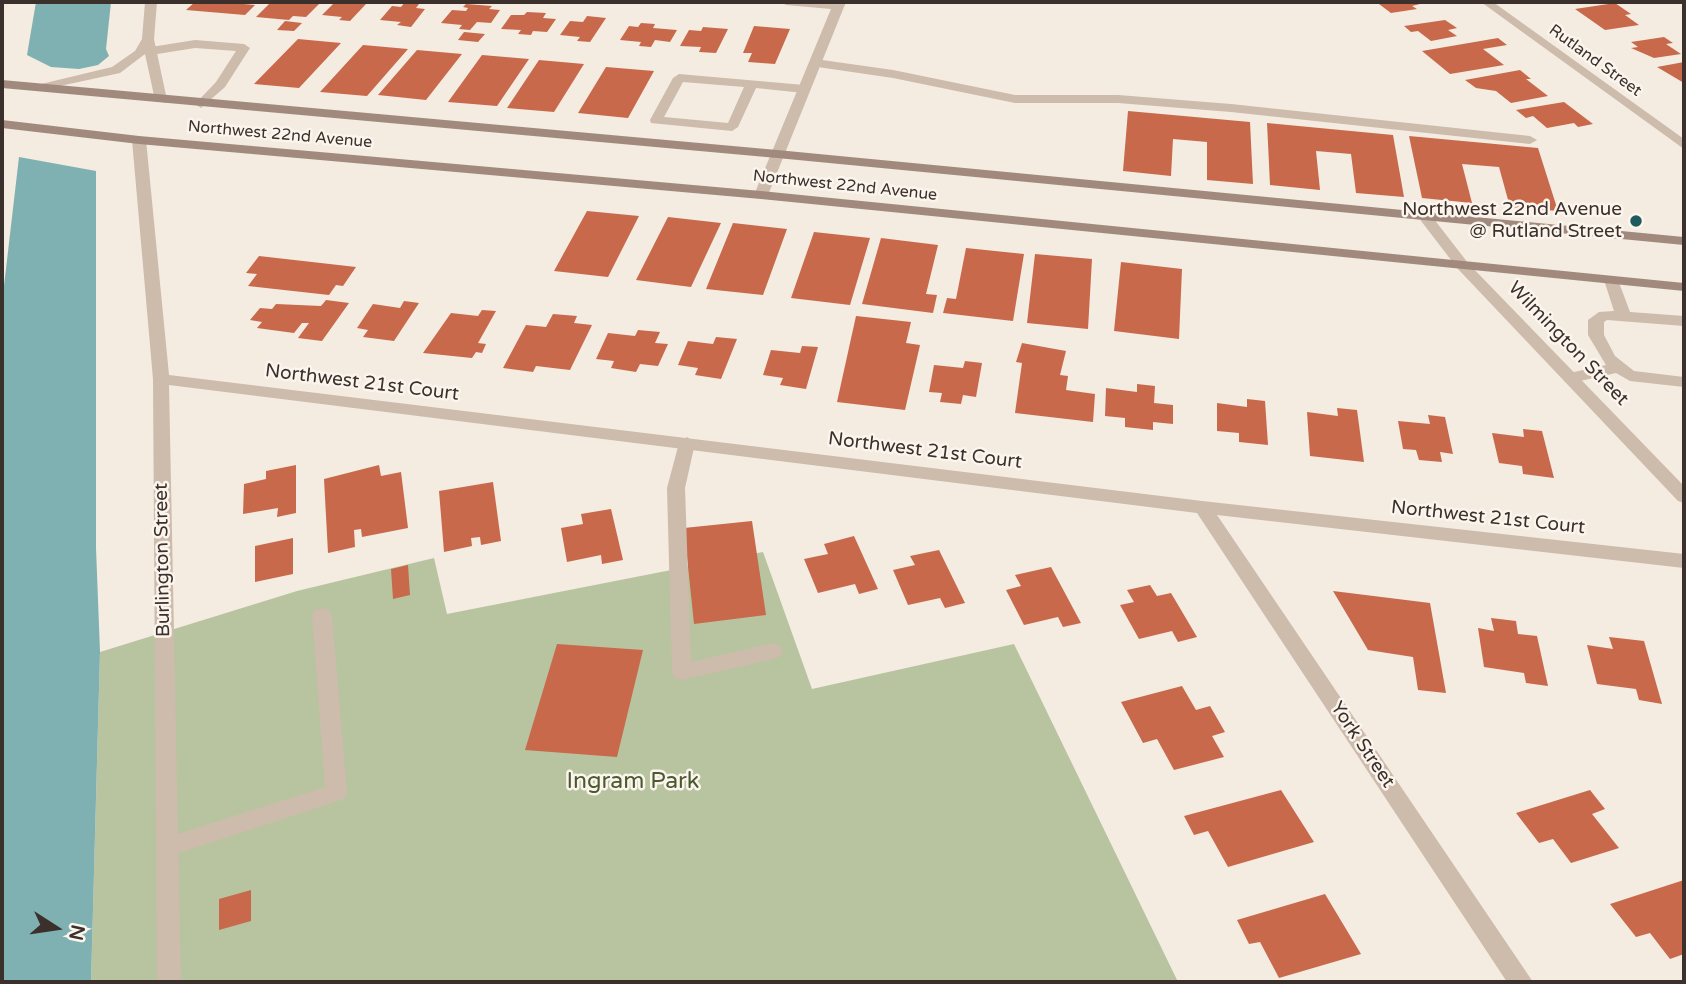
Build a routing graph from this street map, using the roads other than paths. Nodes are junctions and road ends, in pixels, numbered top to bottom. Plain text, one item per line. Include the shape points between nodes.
1 (150, 2) edge
2 (786, 2) edge
3 (1486, 2) edge
4 (839, 4) edge
5 (149, 45) junction
6 (815, 63) junction
7 (2, 84) edge
8 (751, 84) junction
9 (41, 88) junction
10 (804, 89) junction
11 (161, 100) junction
12 (201, 103) junction
13 (2, 124) edge
14 (139, 140) junction
15 (1530, 140) dead end
16 (1684, 145) edge
17 (777, 154) junction
18 (761, 195) junction
19 (1424, 217) junction
20 (1684, 241) edge
21 (1463, 265) junction
22 (1611, 280) junction
23 (1684, 287) edge
24 (1623, 314) junction
25 (1684, 321) edge
26 (1620, 368) junction
27 (1571, 378) junction
28 (161, 379) junction
29 (1684, 382) edge
30 (687, 443) junction
31 (1684, 497) edge
32 (1202, 507) junction
33 (1684, 561) edge
34 (322, 615) dead end
35 (773, 651) dead end
36 (167, 847) junction
37 (169, 982) edge
38 (1521, 982) edge

1 - 5 street
2 - 4 street
3 - 16 street, Rutland Street
4 - 6 street
5 - 9 street via 116,71
5 - 11 street
5 - 12 street via 244,48 221,84
6 - 10 street
6 - 15 street via 1015,99 1118,99 1219,107
7 - 9 main road, Northwest 22nd Avenue
8 - 8 street via 679,78 656,120 732,127
8 - 10 street
9 - 11 main road, Northwest 22nd Avenue
10 - 17 street
11 - 12 main road, Northwest 22nd Avenue
12 - 17 main road, Northwest 22nd Avenue
13 - 14 main road, Northwest 22nd Avenue
14 - 18 main road, Northwest 22nd Avenue
14 - 28 street, Burlington Street
17 - 18 street
17 - 19 main road, Northwest 22nd Avenue
18 - 21 main road, Northwest 22nd Avenue
19 - 20 main road, Northwest 22nd Avenue
19 - 21 street, Wilmington Street
21 - 22 main road, Northwest 22nd Avenue
21 - 27 street, Wilmington Street
22 - 23 main road, Northwest 22nd Avenue
22 - 24 street
24 - 25 street
24 - 26 street via 1596,320 1596,335 1609,359
26 - 27 street
26 - 29 street via 1630,376
27 - 31 street, Wilmington Street
28 - 30 street, Northwest 21st Court
28 - 36 street, Burlington Street
30 - 32 street, Northwest 21st Court
30 - 35 street via 676,488 682,671
32 - 33 street, Northwest 21st Court
32 - 38 street, York Street
34 - 36 street via 336,793
36 - 37 street, Burlington Street

